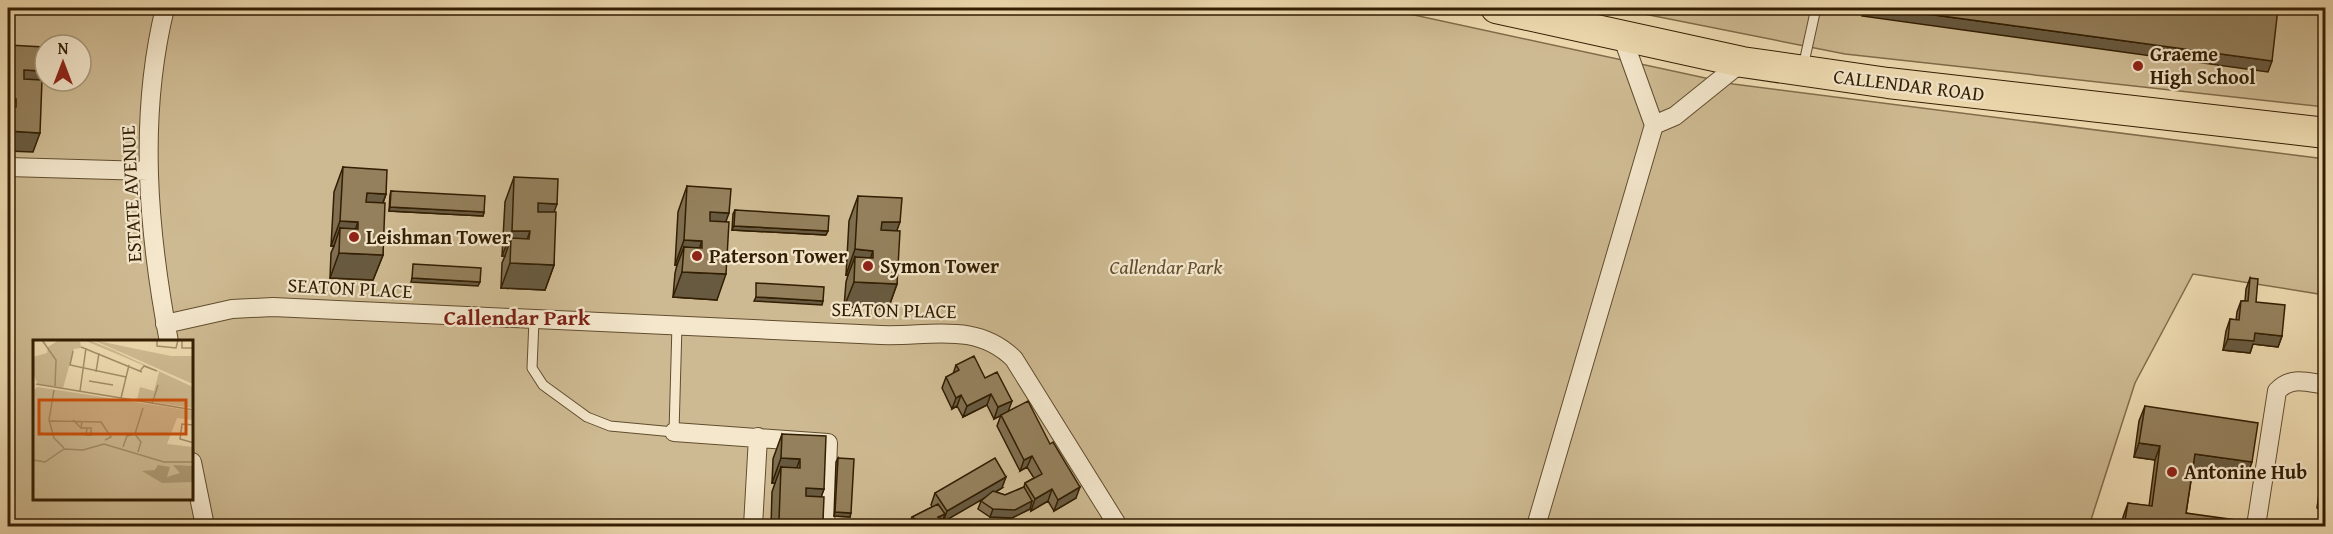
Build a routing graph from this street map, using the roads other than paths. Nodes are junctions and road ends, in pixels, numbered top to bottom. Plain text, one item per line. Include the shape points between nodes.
1 (165, 8) edge
2 (1497, 8) edge
3 (1816, 8) edge
4 (1623, 36) junction
5 (1742, 62) junction
6 (1802, 71) junction
7 (1654, 125) junction
8 (2325, 133) edge
9 (8, 167) edge
10 (148, 171) junction
11 (534, 320) junction
12 (677, 325) junction
13 (167, 333) edge
14 (2325, 385) edge
15 (674, 432) junction
16 (758, 437) junction
17 (194, 472) edge
18 (205, 526) edge
19 (753, 526) edge
20 (825, 526) edge
21 (1118, 526) edge
22 (1536, 526) edge
23 (2256, 526) edge

1 - 10 street, ESTATE AVENUE via 154,59
2 - 4 main road, CALLENDAR ROAD
3 - 6 lane
4 - 5 main road, CALLENDAR ROAD
4 - 7 street
5 - 6 main road, CALLENDAR ROAD
5 - 7 street via 1675,116
6 - 8 main road, CALLENDAR ROAD
7 - 22 street
9 - 10 street
10 - 13 street, ESTATE AVENUE via 154,249
11 - 12 street, SEATON PLACE
11 - 13 street, SEATON PLACE via 273,307 232,309
11 - 15 lane via 532,368 543,385 587,417 610,426
12 - 15 lane
12 - 21 street, SEATON PLACE via 901,336 949,332 981,337 1014,359
14 - 23 street via 2294,380 2277,391
15 - 16 street
16 - 19 street
16 - 20 street via 828,443
17 - 18 street

